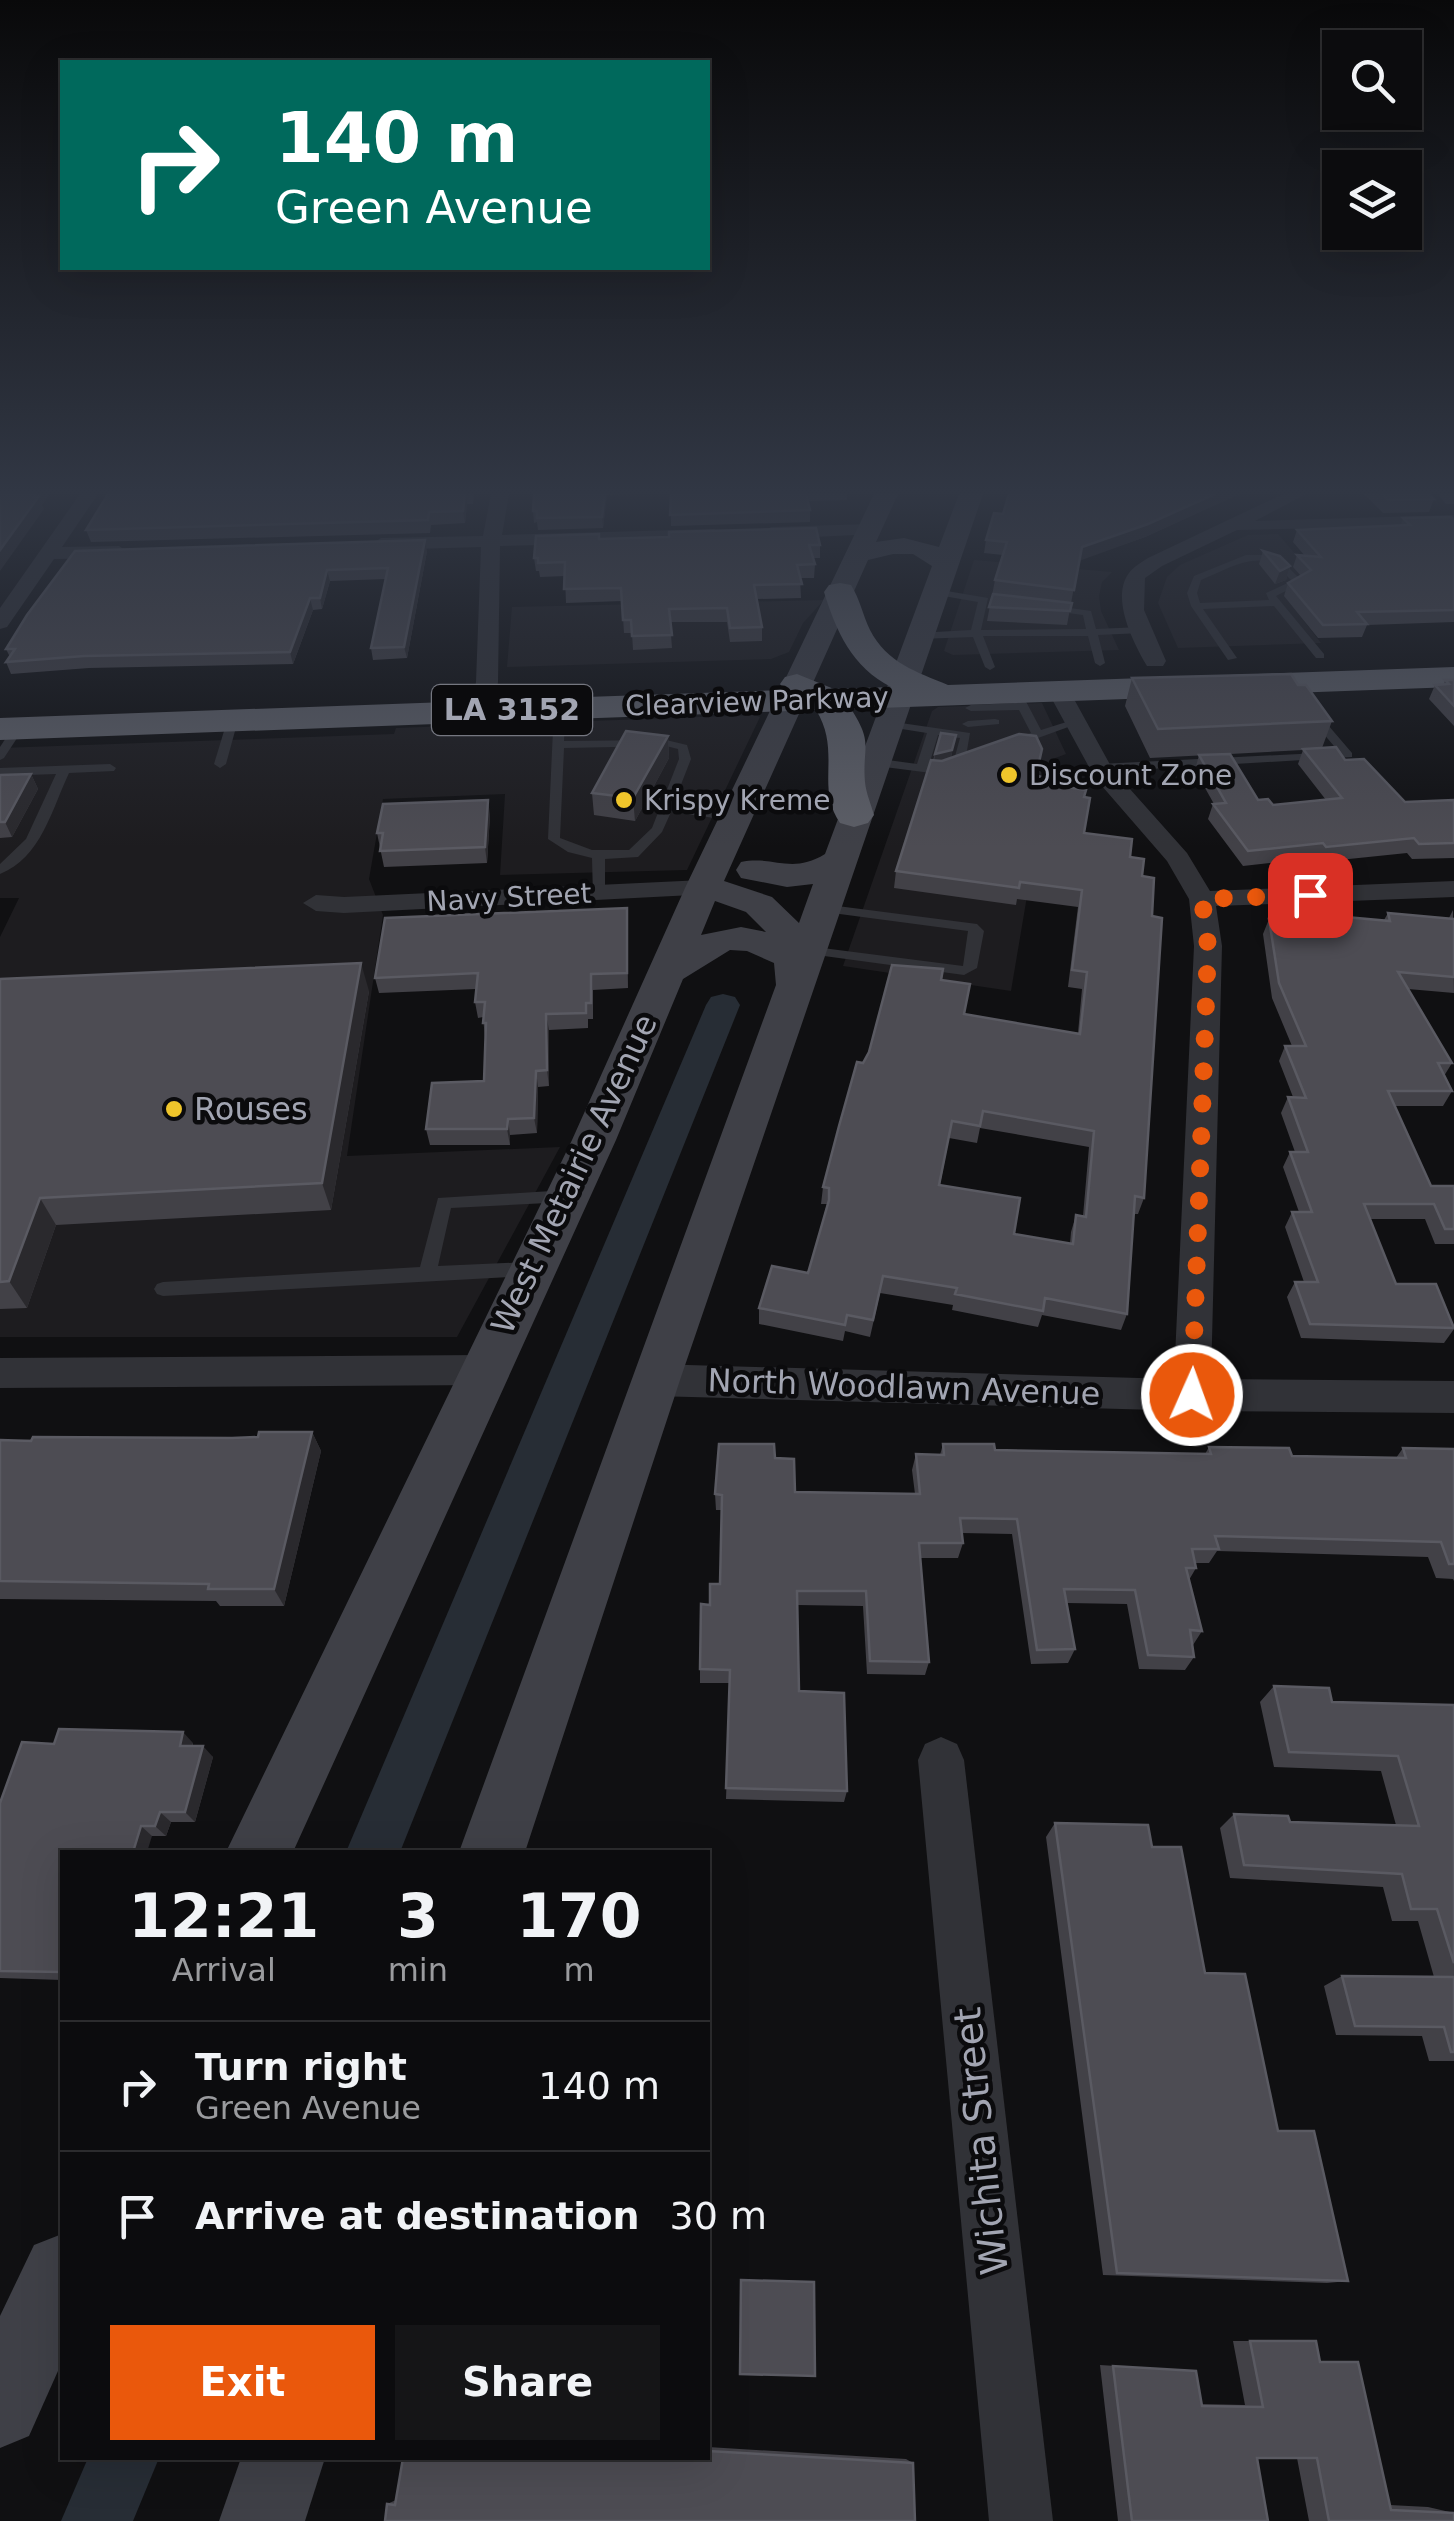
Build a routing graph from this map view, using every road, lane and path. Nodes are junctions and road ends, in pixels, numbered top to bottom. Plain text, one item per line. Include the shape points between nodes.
1 (486, 612) edge
2 (833, 612) edge
3 (846, 612) edge
4 (927, 612) edge
5 (981, 612) edge
6 (1078, 612) edge
7 (1135, 612) edge
8 (1201, 612) edge
9 (1283, 612) edge
10 (976, 631) junction
11 (918, 636) junction
12 (1095, 649) junction
13 (1454, 652) edge
14 (1320, 656) junction
15 (1243, 658) junction
16 (1148, 660) junction
17 (1454, 677) edge
18 (804, 688) junction
19 (1058, 690) junction
20 (1295, 694) junction
21 (0, 696) edge
22 (484, 696) junction
23 (971, 704) junction
24 (237, 705) junction
25 (897, 705) junction
26 (560, 708) junction
27 (1022, 710) junction
28 (995, 722) dead end
29 (1076, 722) junction
30 (1038, 734) junction
31 (6, 738) edge
32 (557, 745) junction
33 (991, 751) edge
34 (975, 756) edge
35 (959, 762) junction
36 (220, 764) dead end
37 (110, 768) dead end
38 (922, 768) junction
39 (1100, 768) junction
40 (64, 770) junction
41 (0, 772) edge
42 (666, 808) junction
43 (854, 815) junction
44 (736, 817) junction
45 (599, 856) junction
46 (838, 861) junction
47 (0, 870) edge
48 (754, 870) junction
49 (702, 888) junction
50 (1454, 890) edge
51 (598, 893) junction
52 (1202, 899) junction
53 (316, 903) dead end
54 (804, 951) junction
55 (666, 974) junction
56 (567, 1196) junction
57 (532, 1269) junction
58 (427, 1273) junction
59 (163, 1290) dead end
60 (484, 1370) junction
61 (0, 1373) edge
62 (654, 1380) junction
63 (1192, 1395) junction
64 (1454, 1398) edge
65 (941, 1760) dead end
66 (259, 1850) edge
67 (493, 1850) edge
68 (60, 2277) edge
69 (0, 2407) edge
70 (283, 2460) edge
71 (262, 2521) edge
72 (1021, 2521) edge

1 - 22 street
2 - 18 main road, West Metairie Avenue
3 - 25 highway
4 - 11 main road
5 - 10 lane
6 - 12 lane via 1088,613
7 - 16 street
8 - 15 lane
9 - 14 lane
10 - 11 lane
10 - 12 lane
10 - 23 lane
11 - 25 main road
12 - 16 highway, Clearview Parkway / LA 3152
12 - 23 highway, Clearview Parkway / LA 3152
13 - 14 highway
14 - 15 highway
15 - 16 highway via 1254,666 1244,672 1160,675
16 - 19 highway, Clearview Parkway / LA 3152
16 - 20 highway, Clearview Parkway / LA 3152
17 - 20 highway, Clearview Parkway / LA 3152
18 - 22 highway, Clearview Parkway / LA 3152 via 736,674
18 - 25 highway, Clearview Parkway / LA 3152
18 - 26 highway, Clearview Parkway / LA 3152
18 - 43 highway via 846,730
18 - 44 main road, West Metairie Avenue
19 - 27 highway, Clearview Parkway / LA 3152
19 - 29 street
20 - 39 lane via 1348,755
21 - 24 highway, Clearview Parkway / LA 3152
22 - 24 highway, Clearview Parkway / LA 3152
22 - 26 highway, Clearview Parkway / LA 3152
23 - 25 highway, Clearview Parkway / LA 3152
23 - 25 lane
23 - 27 highway, Clearview Parkway / LA 3152
23 - 28 lane
23 - 35 lane
24 - 31 highway, Clearview Parkway / LA 3152
24 - 36 lane
25 - 38 lane
25 - 38 lane
25 - 43 main road
26 - 32 lane
27 - 30 lane
29 - 30 lane
29 - 39 street
30 - 33 lane
32 - 42 lane via 682,747
32 - 45 lane via 554,839 571,851
34 - 35 lane
35 - 38 lane
37 - 40 lane
39 - 52 street via 1178,858
40 - 41 lane
40 - 47 lane via 28,847
42 - 44 lane
42 - 45 lane via 658,829 633,854
43 - 46 main road
44 - 48 main road via 735,837
44 - 49 main road, West Metairie Avenue
45 - 51 lane
46 - 48 main road via 804,878
46 - 54 main road
48 - 54 main road via 780,892
49 - 51 street, Navy Street
49 - 54 main road via 746,896 775,914
49 - 55 main road, West Metairie Avenue
50 - 52 street
51 - 53 street, Navy Street
52 - 63 street via 1208,946
54 - 54 lane via 972,927 977,931 970,968 964,970
54 - 55 main road via 725,937
54 - 62 main road
55 - 56 main road, West Metairie Avenue
56 - 57 main road, West Metairie Avenue
56 - 58 lane via 444,1202
57 - 58 lane
57 - 60 main road, West Metairie Avenue
58 - 59 lane
60 - 61 street
60 - 66 main road, West Metairie Avenue
62 - 63 street, North Woodlawn Avenue
62 - 67 main road
63 - 64 street, North Woodlawn Avenue
65 - 72 street, Wichita Street
68 - 69 main road
70 - 71 main road

